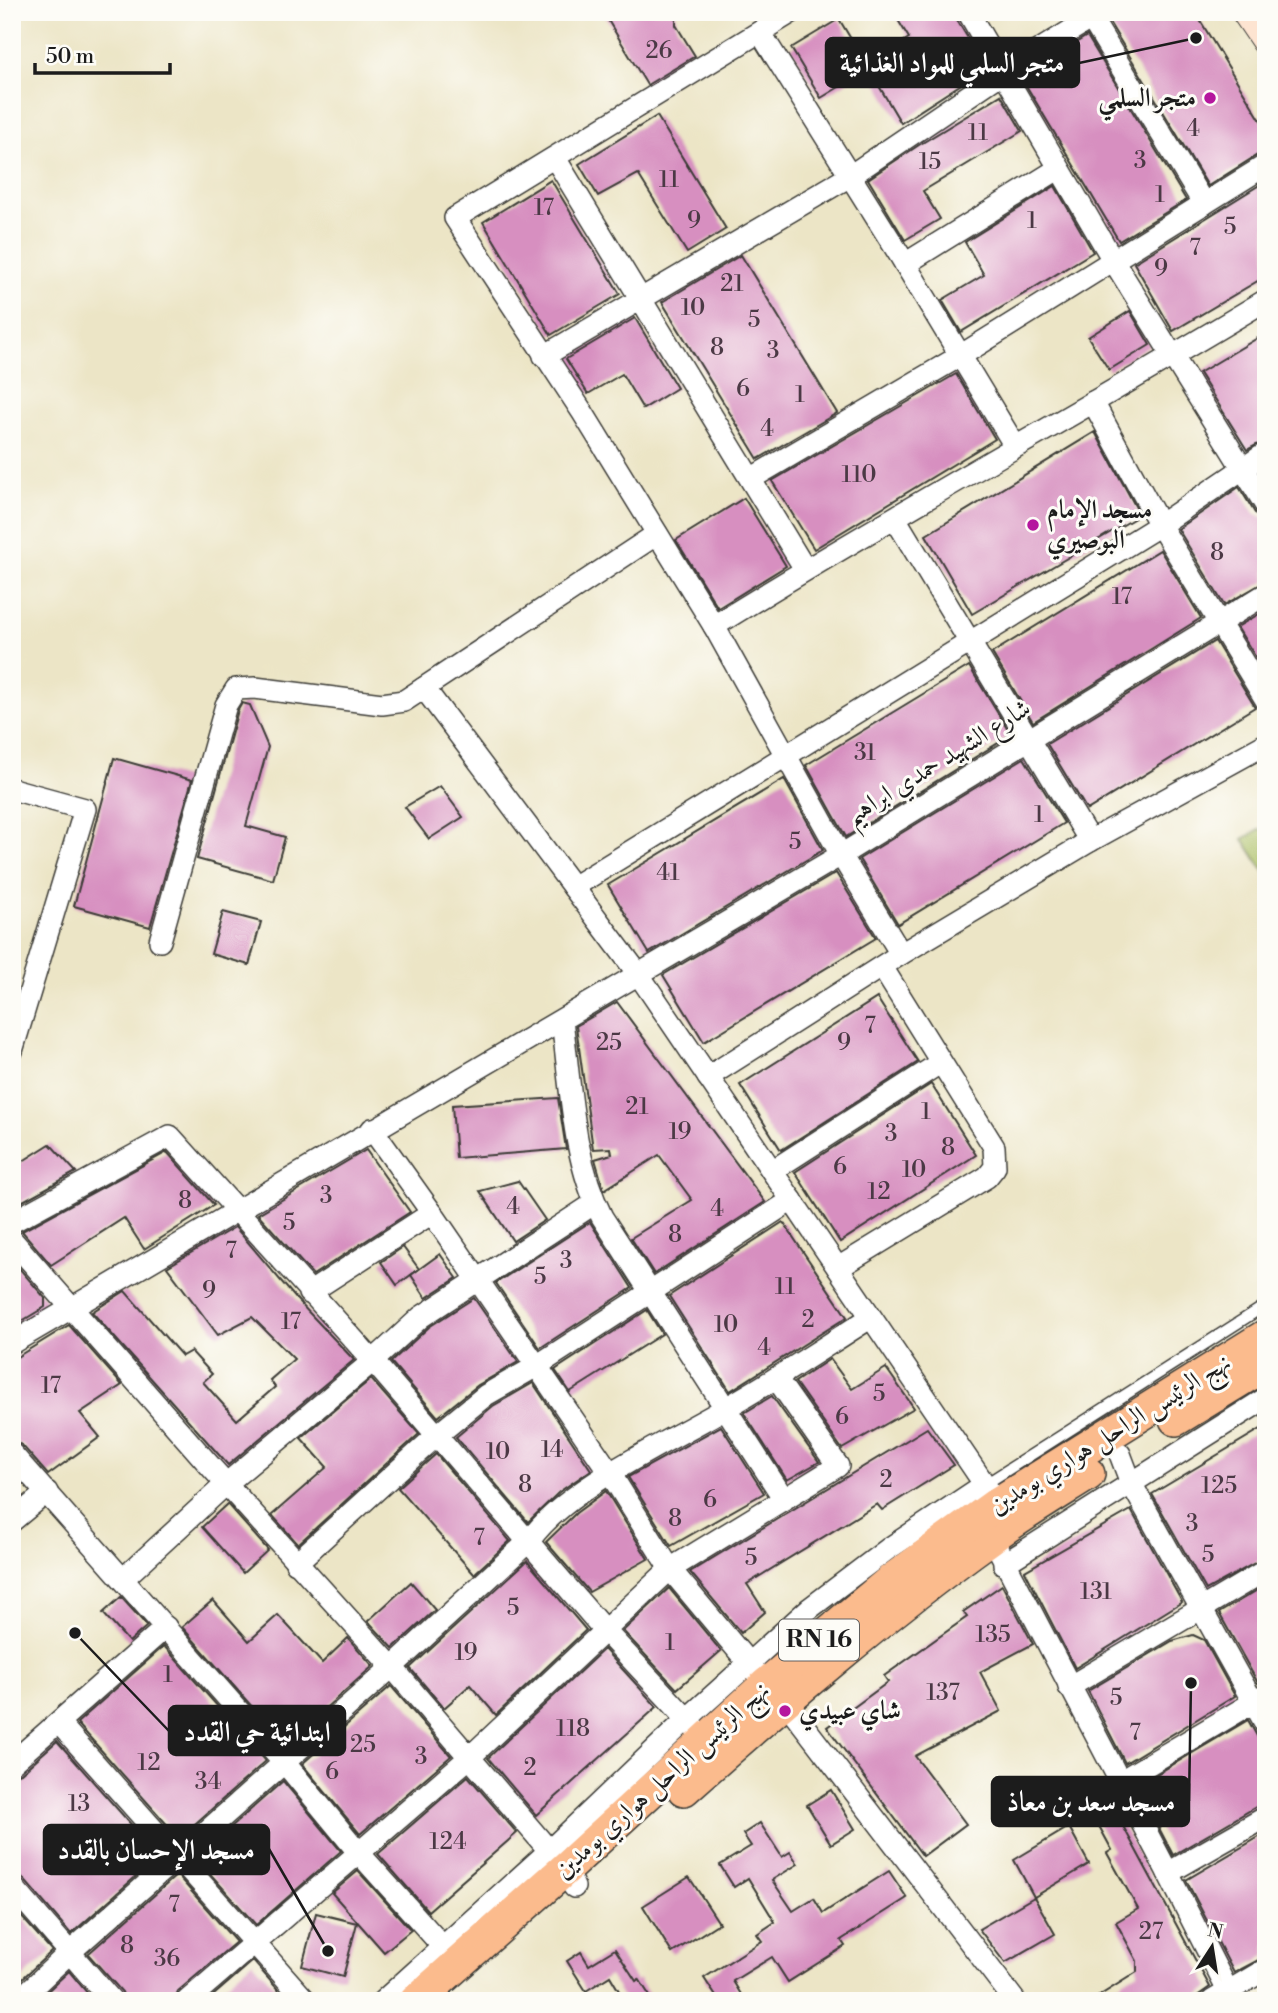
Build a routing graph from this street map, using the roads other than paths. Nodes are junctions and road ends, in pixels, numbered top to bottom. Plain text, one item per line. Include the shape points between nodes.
1 (792, 12) edge
2 (968, 12) edge
3 (1096, 15) edge
4 (760, 32) junction
5 (1002, 73) junction
6 (555, 158) junction
7 (1266, 165) edge
8 (1058, 169) junction
9 (850, 176) junction
10 (1204, 204) junction
11 (1113, 260) junction
12 (905, 264) junction
13 (640, 298) junction
14 (1266, 300) edge
15 (1174, 355) junction
16 (544, 356) junction
17 (960, 356) junction
18 (1093, 402) junction
19 (1015, 446) junction
20 (1266, 453) edge
21 (1241, 468) junction
22 (752, 478) junction
23 (1266, 506) edge
24 (895, 518) junction
25 (1160, 525) junction
26 (657, 534) junction
27 (806, 569) junction
28 (1266, 594) edge
29 (1219, 622) junction
30 (713, 626) junction
31 (971, 643) junction
32 (424, 688) junction
33 (1266, 700) edge
34 (1029, 739) junction
35 (1266, 744) edge
36 (786, 756) junction
37 (12, 789) edge
38 (1090, 841) junction
39 (841, 855) junction
40 (573, 887) junction
41 (160, 941) dead end
42 (901, 954) junction
43 (881, 967) junction
44 (639, 975) junction
45 (562, 1021) junction
46 (12, 1051) edge
47 (940, 1063) junction
48 (708, 1077) junction
49 (372, 1129) junction
50 (772, 1171) junction
51 (792, 1200) junction
52 (595, 1203) junction
53 (236, 1212) junction
54 (432, 1213) junction
55 (12, 1222) edge
56 (12, 1240) edge
57 (838, 1268) junction
58 (476, 1280) junction
59 (650, 1291) junction
60 (309, 1293) junction
61 (72, 1308) junction
62 (870, 1318) junction
63 (12, 1343) edge
64 (1262, 1358) edge
65 (373, 1361) junction
66 (535, 1367) junction
67 (776, 1378) junction
68 (726, 1408) junction
69 (436, 1436) junction
70 (12, 1454) edge
71 (1126, 1469) junction
72 (610, 1473) junction
73 (226, 1485) junction
74 (47, 1492) junction
75 (784, 1499) junction
76 (12, 1521) edge
77 (998, 1523) junction
78 (530, 1541) junction
79 (296, 1563) junction
80 (670, 1569) junction
81 (1266, 1570) edge
82 (123, 1579) junction
83 (1200, 1610) junction
84 (166, 1627) junction
85 (605, 1631) junction
86 (392, 1667) junction
87 (766, 1683) junction
88 (1069, 1688) junction
89 (1260, 1699) edge
90 (59, 1723) junction
91 (1266, 1725) edge
92 (696, 1730) junction
93 (470, 1757) junction
94 (284, 1762) junction
95 (12, 1763) edge
96 (1119, 1782) junction
97 (1266, 1816) edge
98 (359, 1853) junction
99 (176, 1856) junction
100 (562, 1869) junction
101 (1168, 1872) junction
102 (12, 1886) edge
103 (253, 1944) junction
104 (69, 1953) junction
105 (451, 1956) junction
106 (1266, 1969) edge
107 (1224, 1998) edge
108 (18, 2001) edge
109 (112, 2001) edge
110 (187, 2001) edge
111 (306, 2001) edge
112 (383, 2001) edge
113 (416, 2001) edge
114 (448, 2001) edge
115 (1015, 2001) edge

1 - 4 street
2 - 5 street
3 - 5 street
3 - 10 street
4 - 6 street
4 - 9 street
5 - 8 street
5 - 9 street
6 - 13 street
6 - 16 street via 455,219
7 - 10 street
8 - 11 street
8 - 12 street
9 - 12 street
9 - 13 street
10 - 11 street
11 - 15 street
11 - 17 street
12 - 17 street
13 - 16 street
13 - 22 street
14 - 15 street
15 - 18 street
15 - 21 street
16 - 26 street
17 - 19 street
17 - 22 street
18 - 19 street
18 - 25 street
19 - 24 street
20 - 21 street
21 - 23 street
21 - 25 street
22 - 27 street
24 - 27 street
24 - 31 street
25 - 29 street
25 - 31 street
26 - 30 street
26 - 32 street
27 - 30 street
28 - 29 street, شارع الشهيد حمدي ابراهيم
29 - 33 street
29 - 34 street, شارع الشهيد حمدي ابراهيم
30 - 36 street
31 - 34 street
31 - 36 street
32 - 40 street
32 - 41 street via 404,701 382,704 236,689 226,705
34 - 38 street
34 - 39 street, شارع الشهيد حمدي ابراهيم
35 - 38 street
36 - 39 street
36 - 40 street
37 - 46 street via 85,809
38 - 42 street
39 - 42 street
39 - 44 street, شارع الشهيد حمدي ابراهيم
40 - 44 street
42 - 43 street
43 - 47 street
43 - 48 street
44 - 45 street, شارع الشهيد حمدي ابراهيم
44 - 48 street
45 - 49 street, شارع الشهيد حمدي ابراهيم
45 - 52 street via 579,1151
47 - 50 street
47 - 57 street via 994,1147 995,1167 987,1177
48 - 50 street
49 - 53 street, شارع الشهيد حمدي ابراهيم
49 - 54 street
50 - 51 street
51 - 57 street
51 - 59 street
52 - 58 street
52 - 59 street
53 - 55 street via 170,1136
53 - 60 street
53 - 61 street, شارع الشهيد حمدي ابراهيم
54 - 58 street
54 - 60 street
56 - 61 street
57 - 62 street
58 - 65 street via 421,1317
58 - 66 street
59 - 66 street
59 - 68 street
60 - 65 street
61 - 63 street, شارع الشهيد حمدي ابراهيم
61 - 73 street
62 - 67 street
62 - 77 street via 962,1450
64 - 71 main road, نهج الرئيس الراحل هواري بومدين / RN 16
64 - 77 main road, نهج الرئيس الراحل هواري بومدين / RN 16
65 - 69 street
65 - 73 street
66 - 69 street via 486,1395
66 - 72 street
67 - 68 street
67 - 75 street via 838,1466
68 - 72 street
68 - 75 street
69 - 78 street
69 - 79 street
70 - 74 street
71 - 77 main road, نهج الرئيس الراحل هواري بومدين / RN 16
71 - 83 street
72 - 78 street via 541,1524
72 - 80 street
73 - 79 street
73 - 82 street
74 - 76 street
74 - 82 street
75 - 80 street
77 - 87 main road, نهج الرئيس الراحل هواري بومدين / RN 16 via 905,1601
77 - 87 street via 855,1574 810,1608
77 - 88 street
78 - 85 street
78 - 86 street
79 - 86 street
80 - 85 street
80 - 87 street
81 - 83 street
82 - 84 street
83 - 88 street
83 - 89 street
84 - 90 street
84 - 94 street
85 - 92 street
85 - 93 street
86 - 93 street
86 - 94 street
87 - 92 main road, نهج الرئيس الراحل هواري بومدين / RN 16
87 - 100 main road, نهج الرئيس الراحل هواري بومدين / RN 16
87 - 115 street
88 - 96 street
89 - 91 street
89 - 96 street
90 - 95 street
90 - 99 street
92 - 100 main road, نهج الرئيس الراحل هواري بومدين / RN 16
93 - 98 street
93 - 100 street
94 - 98 street
94 - 99 street
96 - 101 street
97 - 101 street
98 - 103 street
98 - 105 street
99 - 103 street
99 - 104 street
100 - 105 main road, نهج الرئيس الراحل هواري بومدين / RN 16
100 - 114 main road, نهج الرئيس الراحل هواري بومدين / RN 16
101 - 107 street
102 - 104 street
103 - 110 street
103 - 111 street
104 - 108 street
104 - 109 street
105 - 112 street
105 - 113 main road, نهج الرئيس الراحل هواري بومدين / RN 16
106 - 107 street

